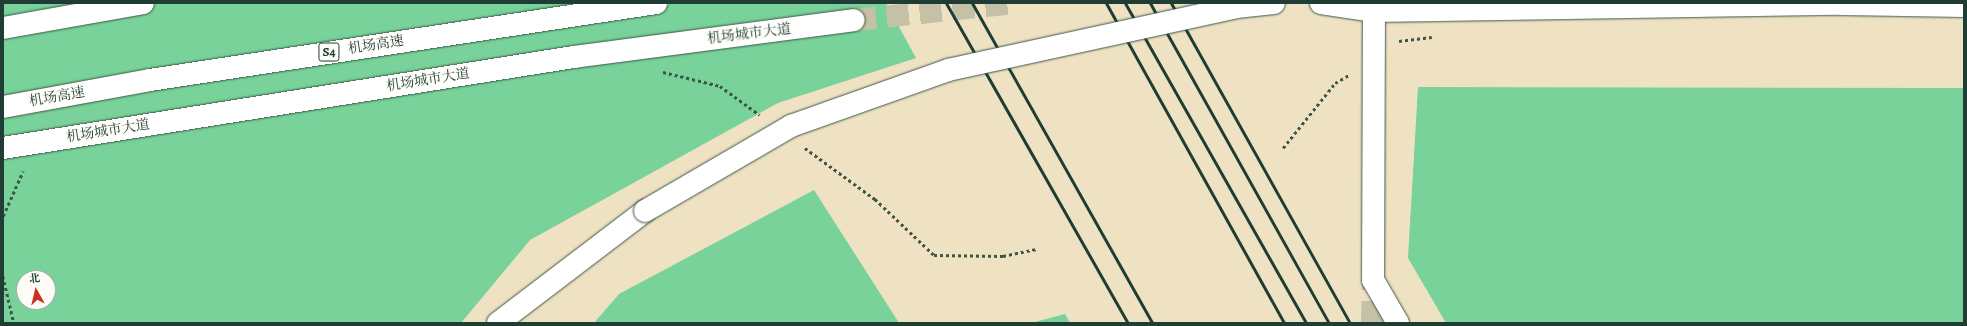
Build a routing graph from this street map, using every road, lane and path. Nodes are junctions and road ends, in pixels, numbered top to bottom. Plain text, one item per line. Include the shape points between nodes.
1 (143, 3) edge
2 (656, 3) edge
3 (1274, 3) edge
4 (1321, 3) edge
5 (1964, 6) edge
6 (1374, 7) edge
7 (854, 20) tunnel mouth
8 (3, 28) edge
9 (1435, 37) dead end
10 (1373, 61) junction
11 (657, 70) dead end
12 (3, 107) edge
13 (766, 119) dead end
14 (804, 147) dead end
15 (3, 148) edge
16 (1283, 148) dead end
17 (26, 165) dead end
18 (3, 216) edge
19 (1036, 249) dead end
20 (3, 276) edge
21 (14, 323) edge
22 (498, 323) edge
23 (1398, 323) edge

1 - 8 main road
2 - 12 main road, 机场高速 / S4 via 150,80
3 - 22 main road, bridge via 1236,6 948,70 791,126 645,211
4 - 6 main road
5 - 6 main road via 1843,4
6 - 10 main road
7 - 15 main road, 机场城市大道 via 574,57
9 - 10 path via 1397,41
10 - 16 path via 1335,83
10 - 23 main road via 1373,280
11 - 13 path via 720,86
14 - 19 path via 875,199 934,255 1003,256
17 - 18 path
20 - 21 path

